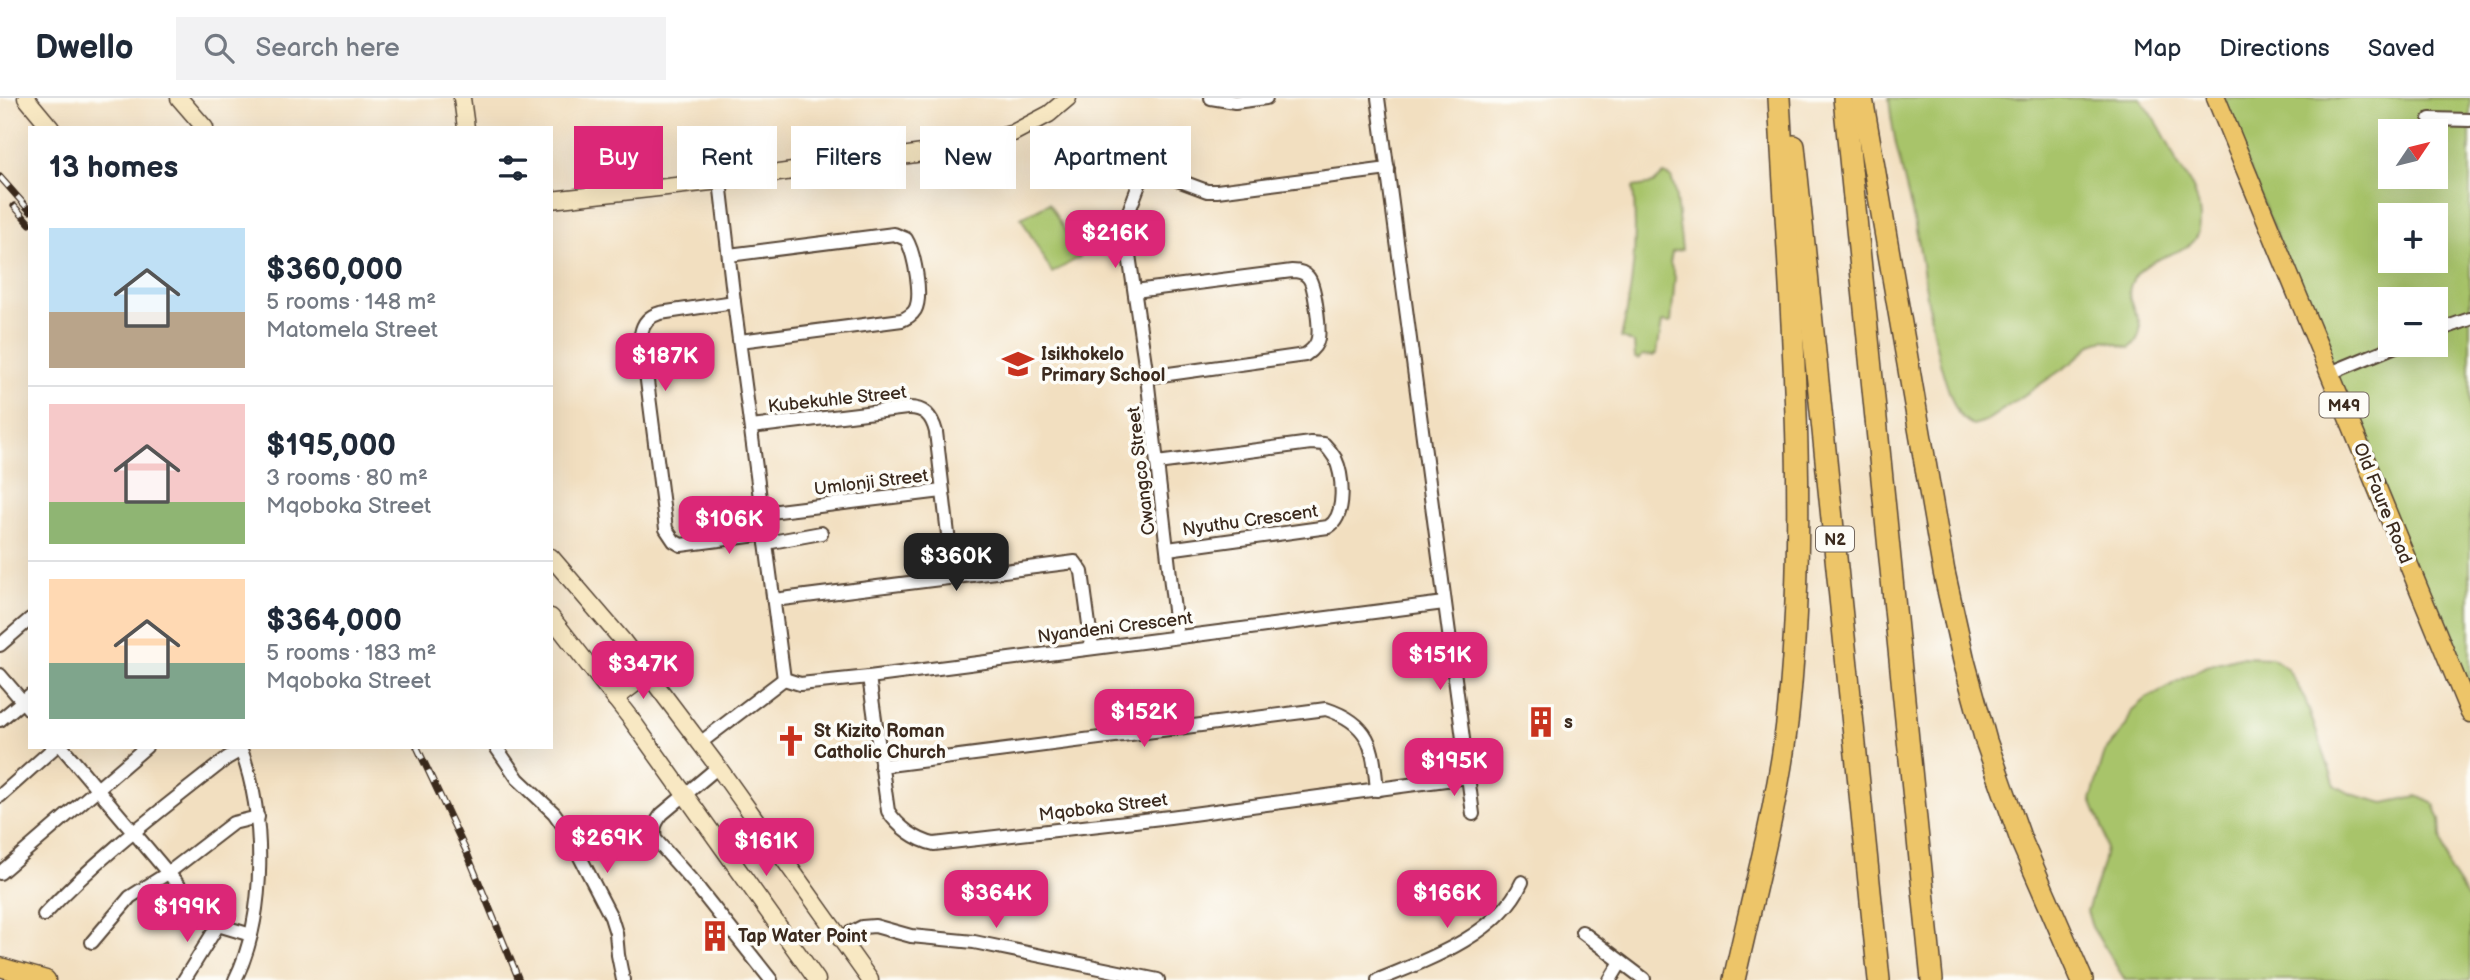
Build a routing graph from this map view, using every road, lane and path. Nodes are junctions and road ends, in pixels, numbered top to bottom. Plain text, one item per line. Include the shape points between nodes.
1 (26, 98) edge
2 (179, 98) edge
3 (463, 98) edge
4 (1068, 98) edge
5 (1211, 98) edge
6 (1266, 98) edge
7 (1378, 98) edge
8 (1779, 98) edge
9 (1787, 98) edge
10 (1844, 98) edge
11 (1862, 98) edge
12 (2216, 98) edge
13 (37, 111) junction
14 (2448, 119) edge
15 (2470, 120) edge
16 (49, 126) edge
17 (54, 126) edge
18 (203, 126) edge
19 (466, 126) edge
20 (1388, 169) junction
21 (777, 173) edge
22 (677, 186) edge
23 (721, 189) edge
24 (553, 200) edge
25 (729, 255) junction
26 (1135, 291) junction
27 (734, 302) junction
28 (2470, 319) edge
29 (2448, 327) edge
30 (740, 341) junction
31 (2378, 353) edge
32 (2330, 373) junction
33 (1147, 377) junction
34 (751, 427) junction
35 (1157, 463) junction
36 (942, 491) junction
37 (762, 513) junction
38 (821, 533) dead end
39 (765, 539) junction
40 (1168, 549) junction
41 (553, 558) edge
42 (953, 577) junction
43 (774, 600) junction
44 (1444, 603) junction
45 (28, 621) edge
46 (553, 621) edge
47 (1177, 636) junction
48 (0, 645) edge
49 (1092, 647) junction
50 (648, 674) junction
51 (0, 675) edge
52 (869, 677) junction
53 (784, 679) junction
54 (615, 699) junction
55 (27, 702) edge
56 (2470, 713) edge
57 (0, 720) edge
58 (700, 743) junction
59 (53, 749) edge
60 (64, 749) edge
61 (144, 749) edge
62 (240, 749) edge
63 (497, 749) edge
64 (881, 766) junction
65 (718, 767) junction
66 (1468, 777) junction
67 (98, 790) junction
68 (1377, 790) junction
69 (0, 796) edge
70 (684, 797) junction
71 (1473, 814) dead end
72 (258, 817) junction
73 (134, 832) junction
74 (0, 873) edge
75 (168, 873) junction
76 (1522, 882) dead end
77 (44, 915) dead end
78 (218, 925) junction
79 (1582, 932) dead end
80 (251, 935) junction
81 (841, 938) junction
82 (92, 942) dead end
83 (1621, 962) junction
84 (0, 967) edge
85 (1644, 979) edge
86 (46, 980) edge
87 (184, 980) edge
88 (235, 980) edge
89 (623, 980) edge
90 (771, 980) edge
91 (817, 980) edge
92 (870, 980) edge
93 (1158, 980) edge
94 (1378, 980) edge
95 (1611, 980) edge
96 (1734, 980) edge
97 (1879, 980) edge
98 (1932, 980) edge
99 (2082, 980) edge

1 - 13 main road
2 - 18 main road
3 - 19 main road
4 - 21 main road via 1031,124 985,143
5 - 6 street via 1235,102
7 - 20 street
8 - 96 highway via 1796,421 1796,626 1775,806
9 - 97 highway, N2
10 - 98 highway
11 - 99 highway via 1944,572 1964,661 2021,841
12 - 32 main road, Old Faure Road / M49
13 - 16 main road
13 - 17 main road
14 - 15 street
20 - 26 street, Cwangco Street via 1217,191 1164,175 1147,175 1129,211 1128,248
20 - 44 street
22 - 24 main road
23 - 25 street
25 - 27 street
25 - 30 street via 894,234 910,245 915,267 917,306 902,320
26 - 33 street, Cwangco Street
26 - 33 street via 1292,271 1307,275 1315,304 1318,340 1305,355
27 - 30 street
27 - 39 street via 660,313 642,328 666,529 681,545
28 - 29 street
30 - 34 street
31 - 32 street
32 - 56 main road, Old Faure Road / M49
33 - 35 street, Cwangco Street
34 - 36 street, Kubekuhle Street via 920,409 934,423
34 - 37 street
35 - 40 street, Cwangco Street
35 - 40 street, Nyuthu Crescent via 1319,443 1335,458 1338,470 1341,509 1339,519 1328,527
36 - 37 street, Umlonji Street
36 - 42 street, Kubekuhle Street
37 - 39 street
38 - 39 street
39 - 43 street
40 - 47 street, Cwangco Street
41 - 50 main road
42 - 43 street
42 - 49 street via 1075,562 1082,572
43 - 53 street
44 - 47 street, Nyandeni Crescent
44 - 66 street
45 - 48 street
46 - 54 main road
47 - 49 street, Nyandeni Crescent
49 - 52 street, Nyandeni Crescent
50 - 54 main road
50 - 58 main road
51 - 55 street
52 - 53 street, Nyandeni Crescent via 800,684
52 - 64 street, Mqoboka Street
53 - 58 street
54 - 70 main road
55 - 57 street
58 - 65 main road
59 - 69 street
60 - 67 street
61 - 67 street
62 - 72 street
62 - 73 street
63 - 89 street via 518,779 566,830 611,917
64 - 68 street, Mqoboka Street via 890,814 917,838 942,845
64 - 68 street via 1326,709 1349,720 1368,738
65 - 70 street
65 - 81 main road
66 - 68 street, Mqoboka Street
66 - 71 street
67 - 73 street
67 - 74 street
70 - 90 street via 655,822 655,839
70 - 91 main road
72 - 75 street via 233,822
72 - 80 street via 260,862
73 - 75 street
73 - 77 street
75 - 78 street
75 - 82 street via 130,897
76 - 94 street via 1513,899 1480,931
78 - 80 street
78 - 87 street
79 - 83 street
80 - 88 street
81 - 92 main road
81 - 93 street via 875,926
83 - 85 street
83 - 95 street
84 - 86 main road

